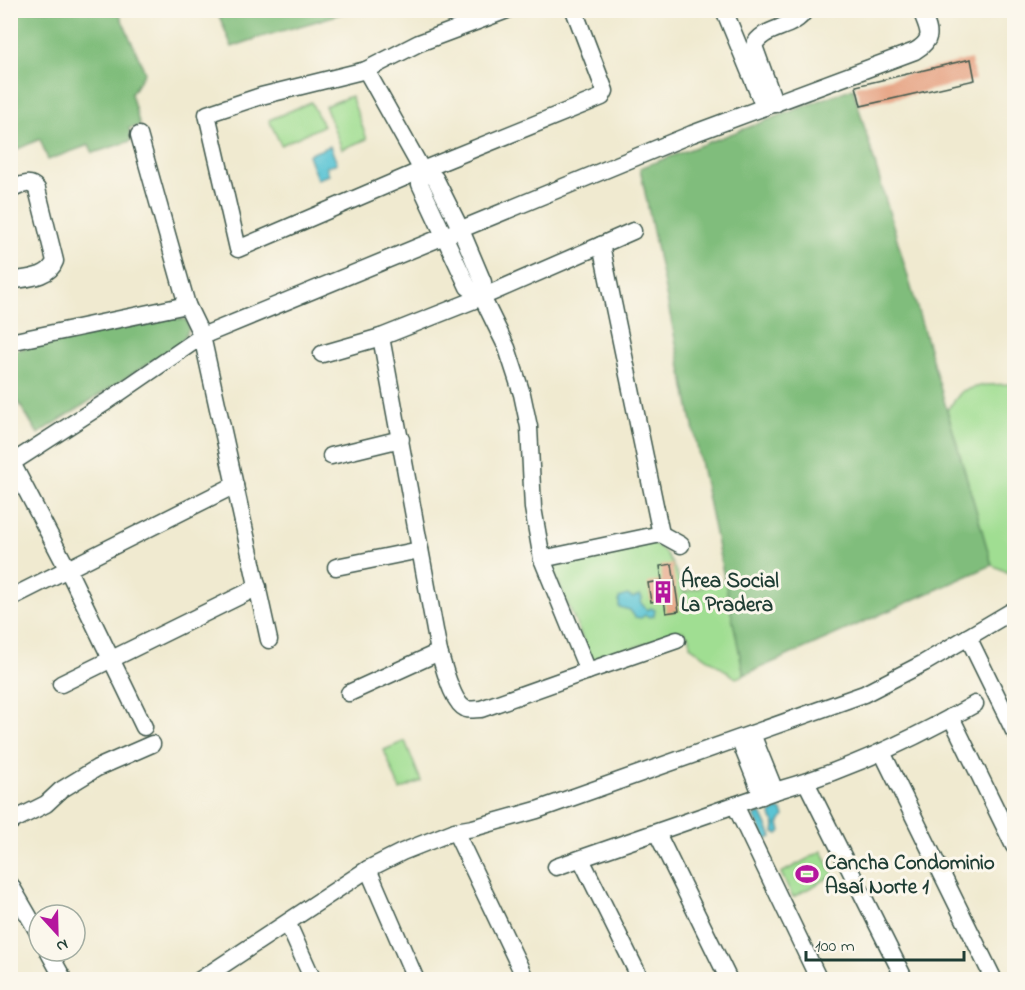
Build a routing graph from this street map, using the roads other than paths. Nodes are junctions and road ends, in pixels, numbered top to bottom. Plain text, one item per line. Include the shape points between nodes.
1 (507, 10) edge
2 (574, 10) edge
3 (724, 10) edge
4 (805, 10) edge
5 (921, 10) edge
6 (366, 70) junction
7 (770, 106) junction
8 (139, 135) dead end
9 (422, 170) junction
10 (10, 190) edge
11 (461, 230) junction
12 (633, 231) dead end
13 (444, 237) junction
14 (601, 245) junction
15 (10, 281) edge
16 (482, 297) junction
17 (187, 305) junction
18 (202, 336) junction
19 (381, 337) junction
20 (10, 342) edge
21 (322, 354) dead end
22 (401, 439) junction
23 (332, 456) dead end
24 (11, 464) edge
25 (235, 485) junction
26 (661, 534) junction
27 (681, 545) dead end
28 (420, 550) junction
29 (542, 559) junction
30 (336, 567) dead end
31 (67, 568) junction
32 (258, 587) junction
33 (10, 598) edge
34 (1014, 610) edge
35 (968, 637) junction
36 (269, 640) dead end
37 (677, 640) dead end
38 (439, 652) junction
39 (111, 660) junction
40 (588, 671) junction
41 (62, 684) dead end
42 (349, 693) dead end
43 (975, 704) dead end
44 (951, 717) junction
45 (144, 727) dead end
46 (1014, 731) edge
47 (746, 737) junction
48 (152, 744) dead end
49 (882, 752) junction
50 (806, 782) junction
51 (769, 793) junction
52 (735, 805) junction
53 (10, 822) edge
54 (455, 831) junction
55 (657, 832) junction
56 (1014, 846) edge
57 (581, 859) junction
58 (556, 867) dead end
59 (368, 869) junction
60 (10, 884) edge
61 (27, 913) edge
62 (288, 924) junction
63 (55, 963) edge
64 (64, 980) edge
65 (200, 980) edge
66 (313, 980) edge
67 (416, 980) edge
68 (526, 980) edge
69 (641, 980) edge
70 (729, 980) edge
71 (819, 980) edge
72 (905, 980) edge
73 (994, 980) edge

1 - 6 street via 419,44
2 - 9 street via 605,91 602,97
3 - 7 street
4 - 7 street via 800,19 759,38 753,46
5 - 7 street via 929,32 925,45
6 - 9 street
6 - 9 street via 207,114 238,249
7 - 11 street via 692,134
8 - 17 street
9 - 11 street via 435,178
9 - 13 street via 420,184
10 - 15 street via 27,183 37,189 55,261 46,273
11 - 13 street
11 - 16 street via 483,282
12 - 14 street
13 - 16 street via 468,287
13 - 18 street
14 - 16 street
14 - 26 street
16 - 19 street
16 - 29 street via 507,348 522,394
17 - 18 street
17 - 20 street
18 - 24 street
18 - 25 street
19 - 21 street
19 - 22 street
22 - 23 street
22 - 28 street
24 - 31 street
25 - 31 street
25 - 32 street
26 - 27 street
26 - 29 street
28 - 30 street
28 - 38 street
29 - 40 street
31 - 33 street
31 - 39 street
32 - 36 street
32 - 39 street
34 - 35 street
35 - 46 street
35 - 47 street via 864,694
37 - 40 street
38 - 40 street via 454,697 467,709 481,709
38 - 42 street
39 - 41 street
39 - 45 street
43 - 44 street
44 - 49 street
44 - 56 street
47 - 51 street
47 - 54 street via 537,810
48 - 53 street via 97,768 46,804
49 - 50 street
49 - 73 street
50 - 51 street
50 - 72 street
51 - 52 street
52 - 55 street
52 - 71 street
54 - 59 street
54 - 68 street
55 - 57 street
55 - 70 street
57 - 58 street
57 - 69 street
59 - 62 street
59 - 67 street
60 - 61 street
62 - 65 street
62 - 66 street
63 - 64 street

